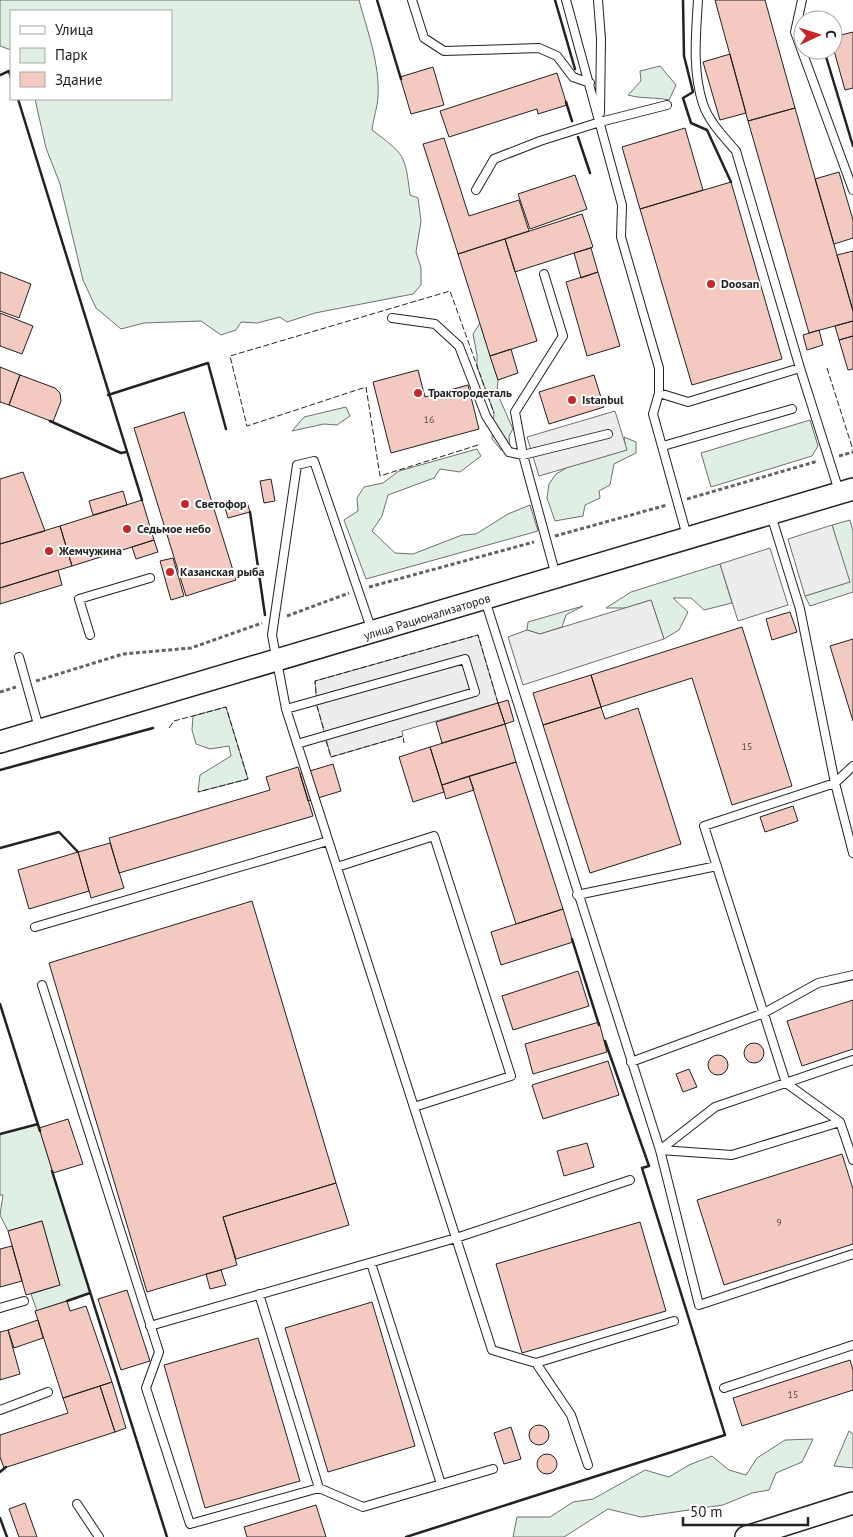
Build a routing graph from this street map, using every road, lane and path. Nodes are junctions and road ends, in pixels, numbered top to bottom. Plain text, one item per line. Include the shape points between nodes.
1 (413, 0) edge
2 (566, 0) edge
3 (598, 0) edge
4 (698, 0) edge
5 (802, 0) edge
6 (590, 83) junction
7 (668, 105) dead end
8 (600, 122) junction
9 (476, 190) dead end
10 (853, 190) edge
11 (544, 274) dead end
12 (392, 318) dead end
13 (800, 368) junction
14 (660, 393) junction
15 (792, 409) dead end
16 (608, 434) dead end
17 (663, 446) junction
18 (853, 452) edge
19 (523, 456) junction
20 (829, 458) junction
21 (846, 491) edge
22 (678, 502) junction
23 (770, 514) junction
24 (546, 538) junction
25 (688, 538) junction
26 (150, 578) dead end
27 (556, 578) junction
28 (358, 590) junction
29 (485, 600) junction
30 (275, 620) junction
31 (373, 633) junction
32 (90, 635) dead end
33 (18, 657) dead end
34 (276, 662) junction
35 (26, 684) junction
36 (0, 692) edge
37 (286, 708) junction
38 (39, 730) junction
39 (0, 742) edge
40 (297, 744) junction
41 (853, 766) edge
42 (835, 782) junction
43 (328, 841) junction
44 (853, 853) edge
45 (717, 866) junction
46 (337, 867) junction
47 (577, 895) junction
48 (35, 927) dead end
49 (853, 975) edge
50 (42, 986) dead end
51 (764, 1013) junction
52 (853, 1060) edge
53 (631, 1062) junction
54 (786, 1082) junction
55 (414, 1107) junction
56 (840, 1122) junction
57 (660, 1150) junction
58 (853, 1160) edge
59 (630, 1180) dead end
60 (456, 1238) junction
61 (853, 1254) edge
62 (371, 1263) junction
63 (260, 1294) junction
64 (24, 1301) dead end
65 (0, 1308) edge
66 (674, 1321) dead end
67 (150, 1326) junction
68 (853, 1345) edge
69 (536, 1363) junction
70 (724, 1388) dead end
71 (48, 1392) dead end
72 (0, 1410) edge
73 (588, 1465) dead end
74 (493, 1469) dead end
75 (441, 1484) junction
76 (319, 1488) junction
77 (853, 1503) edge
78 (77, 1504) dead end
79 (99, 1537) edge
80 (746, 1537) edge

1 - 6 lane via 424,38 444,51 539,48 557,56 573,77
2 - 6 lane
3 - 8 lane
4 - 13 lane via 695,67 703,105 736,151
5 - 10 lane via 795,32
6 - 8 lane
7 - 8 lane
8 - 9 lane via 494,159
8 - 14 lane via 622,205 621,237 659,368
11 - 19 lane via 564,336 515,412
12 - 19 lane via 435,324 459,346 486,416 509,452
13 - 14 lane via 688,402
13 - 20 lane
14 - 17 lane via 653,414
15 - 17 lane
16 - 19 lane
17 - 22 lane
18 - 20 path
19 - 24 lane
20 - 21 lane
20 - 22 path
21 - 23 main road, улица Рационализаторов
22 - 24 path
22 - 25 lane
23 - 25 main road, улица Рационализаторов
23 - 42 lane via 800,609
24 - 27 lane
24 - 28 path
25 - 27 main road, улица Рационализаторов
26 - 32 lane via 79,599
27 - 29 main road, улица Рационализаторов
28 - 30 path
28 - 30 lane via 314,461 297,465 275,600
28 - 31 lane
29 - 31 main road, улица Рационализаторов
29 - 47 lane
30 - 34 lane via 272,635
30 - 35 path via 191,648 123,654
31 - 34 main road, улица Рационализаторов
33 - 35 lane
34 - 37 lane
34 - 38 main road, улица Рационализаторов
35 - 36 path
35 - 38 lane
37 - 40 lane
37 - 40 lane via 465,659 476,692
38 - 39 main road, улица Рационализаторов
40 - 43 lane
41 - 42 lane
42 - 44 lane
42 - 45 lane via 704,826
43 - 46 lane
43 - 48 lane
45 - 47 lane
45 - 51 lane
46 - 55 lane
46 - 55 lane via 434,836 440,854 511,1076
47 - 53 lane
49 - 51 lane via 818,983
50 - 67 lane
51 - 53 lane
51 - 54 lane
52 - 54 lane
53 - 57 lane
54 - 56 lane
54 - 57 lane via 715,1107
55 - 60 lane
56 - 57 lane via 732,1155
56 - 58 lane
57 - 61 lane via 699,1305
59 - 60 lane
60 - 62 lane
60 - 69 lane via 492,1350
62 - 63 lane
62 - 75 lane
63 - 67 lane
63 - 76 lane
64 - 65 lane
66 - 69 lane
67 - 76 lane via 159,1352 146,1388 190,1524
68 - 70 lane
69 - 73 lane via 571,1416
71 - 72 lane
74 - 75 lane
75 - 76 lane via 363,1507
77 - 80 main road
78 - 79 lane

